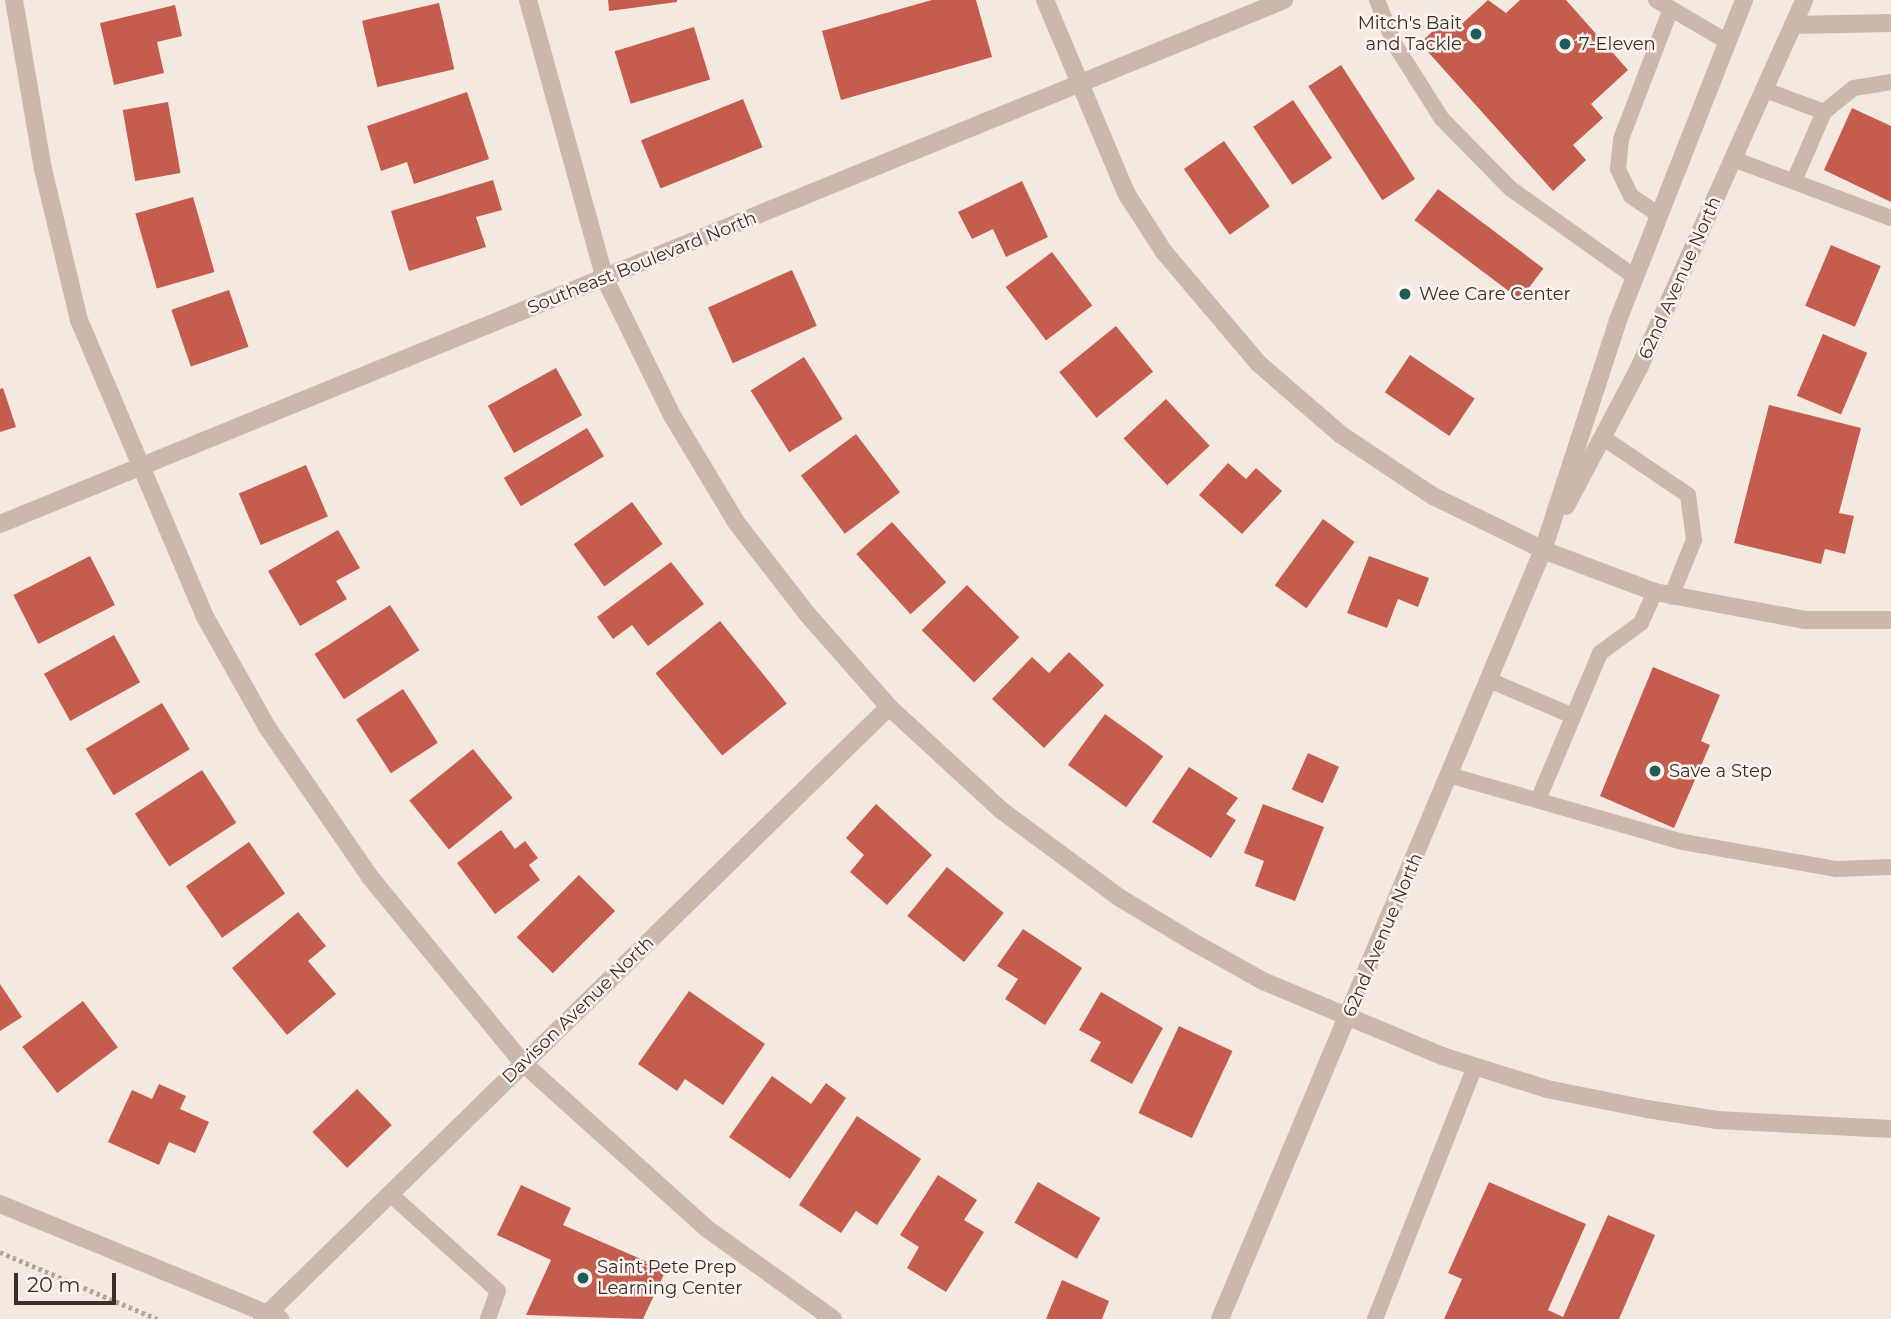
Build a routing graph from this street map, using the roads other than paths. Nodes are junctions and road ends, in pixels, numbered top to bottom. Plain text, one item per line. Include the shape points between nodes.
1 (15, 0) edge
2 (528, 0) edge
3 (1045, 0) edge
4 (1284, 0) edge
5 (1377, 0) edge
6 (1656, 0) edge
7 (1744, 0) edge
8 (1804, 0) edge
9 (1671, 9) junction
10 (1891, 23) edge
11 (1793, 25) junction
12 (1728, 42) junction
13 (1891, 82) edge
14 (1076, 83) junction
15 (1765, 90) junction
16 (1824, 112) junction
17 (1733, 159) junction
18 (1794, 181) junction
19 (1659, 215) junction
20 (1891, 218) edge
21 (1635, 277) junction
22 (606, 279) junction
23 (1602, 437) junction
24 (137, 467) junction
25 (0, 524) edge
26 (1543, 550) junction
27 (1663, 595) junction
28 (1891, 620) edge
29 (1489, 680) junction
30 (890, 707) junction
31 (1573, 716) junction
32 (1449, 775) junction
33 (1538, 800) junction
34 (1891, 867) edge
35 (1348, 1019) junction
36 (523, 1063) junction
37 (1475, 1067) junction
38 (1891, 1129) edge
39 (390, 1194) junction
40 (0, 1204) edge
41 (269, 1317) edge
42 (488, 1319) edge
43 (832, 1319) edge
44 (1220, 1319) edge
45 (1375, 1319) edge

1 - 24 street via 43,169 79,320
2 - 22 street
3 - 14 street
4 - 14 street, Southeast Boulevard North
5 - 21 lane via 1395,45 1442,119 1511,189
6 - 9 lane
7 - 12 street, 62nd Avenue North
8 - 11 street, 62nd Avenue North
9 - 12 lane
9 - 19 lane via 1621,139 1618,169 1631,196
10 - 11 street
11 - 15 street, 62nd Avenue North
12 - 19 street, 62nd Avenue North
13 - 16 lane via 1854,88
14 - 22 street, Southeast Boulevard North
14 - 26 street via 1126,193 1164,252 1259,364 1340,434 1433,496
15 - 16 lane
15 - 17 street, 62nd Avenue North
16 - 18 lane
17 - 18 lane
17 - 23 street, 62nd Avenue North
18 - 20 lane
19 - 21 street, 62nd Avenue North
21 - 26 street, 62nd Avenue North
22 - 24 street, Southeast Boulevard North
22 - 30 street via 673,417 736,522
23 - 26 street, 62nd Avenue North
23 - 27 lane via 1688,495 1694,540
24 - 25 street, Southeast Boulevard North
24 - 36 street via 204,614 267,727 370,877
26 - 27 street
26 - 29 street, 62nd Avenue North
27 - 28 street via 1804,620
27 - 31 lane via 1641,624 1600,653
29 - 31 lane
29 - 32 street, 62nd Avenue North
30 - 35 street via 1001,810 1120,898 1263,981
30 - 36 street, Davison Avenue North
31 - 33 lane
32 - 33 lane
32 - 35 street, 62nd Avenue North
33 - 34 lane via 1696,844 1836,869
35 - 37 street
35 - 44 street, 62nd Avenue North
36 - 39 street, Davison Avenue North
36 - 43 street via 706,1228
37 - 38 street via 1547,1089 1717,1120
37 - 45 lane
39 - 41 street, Davison Avenue North
39 - 42 lane via 498,1291
40 - 41 street

